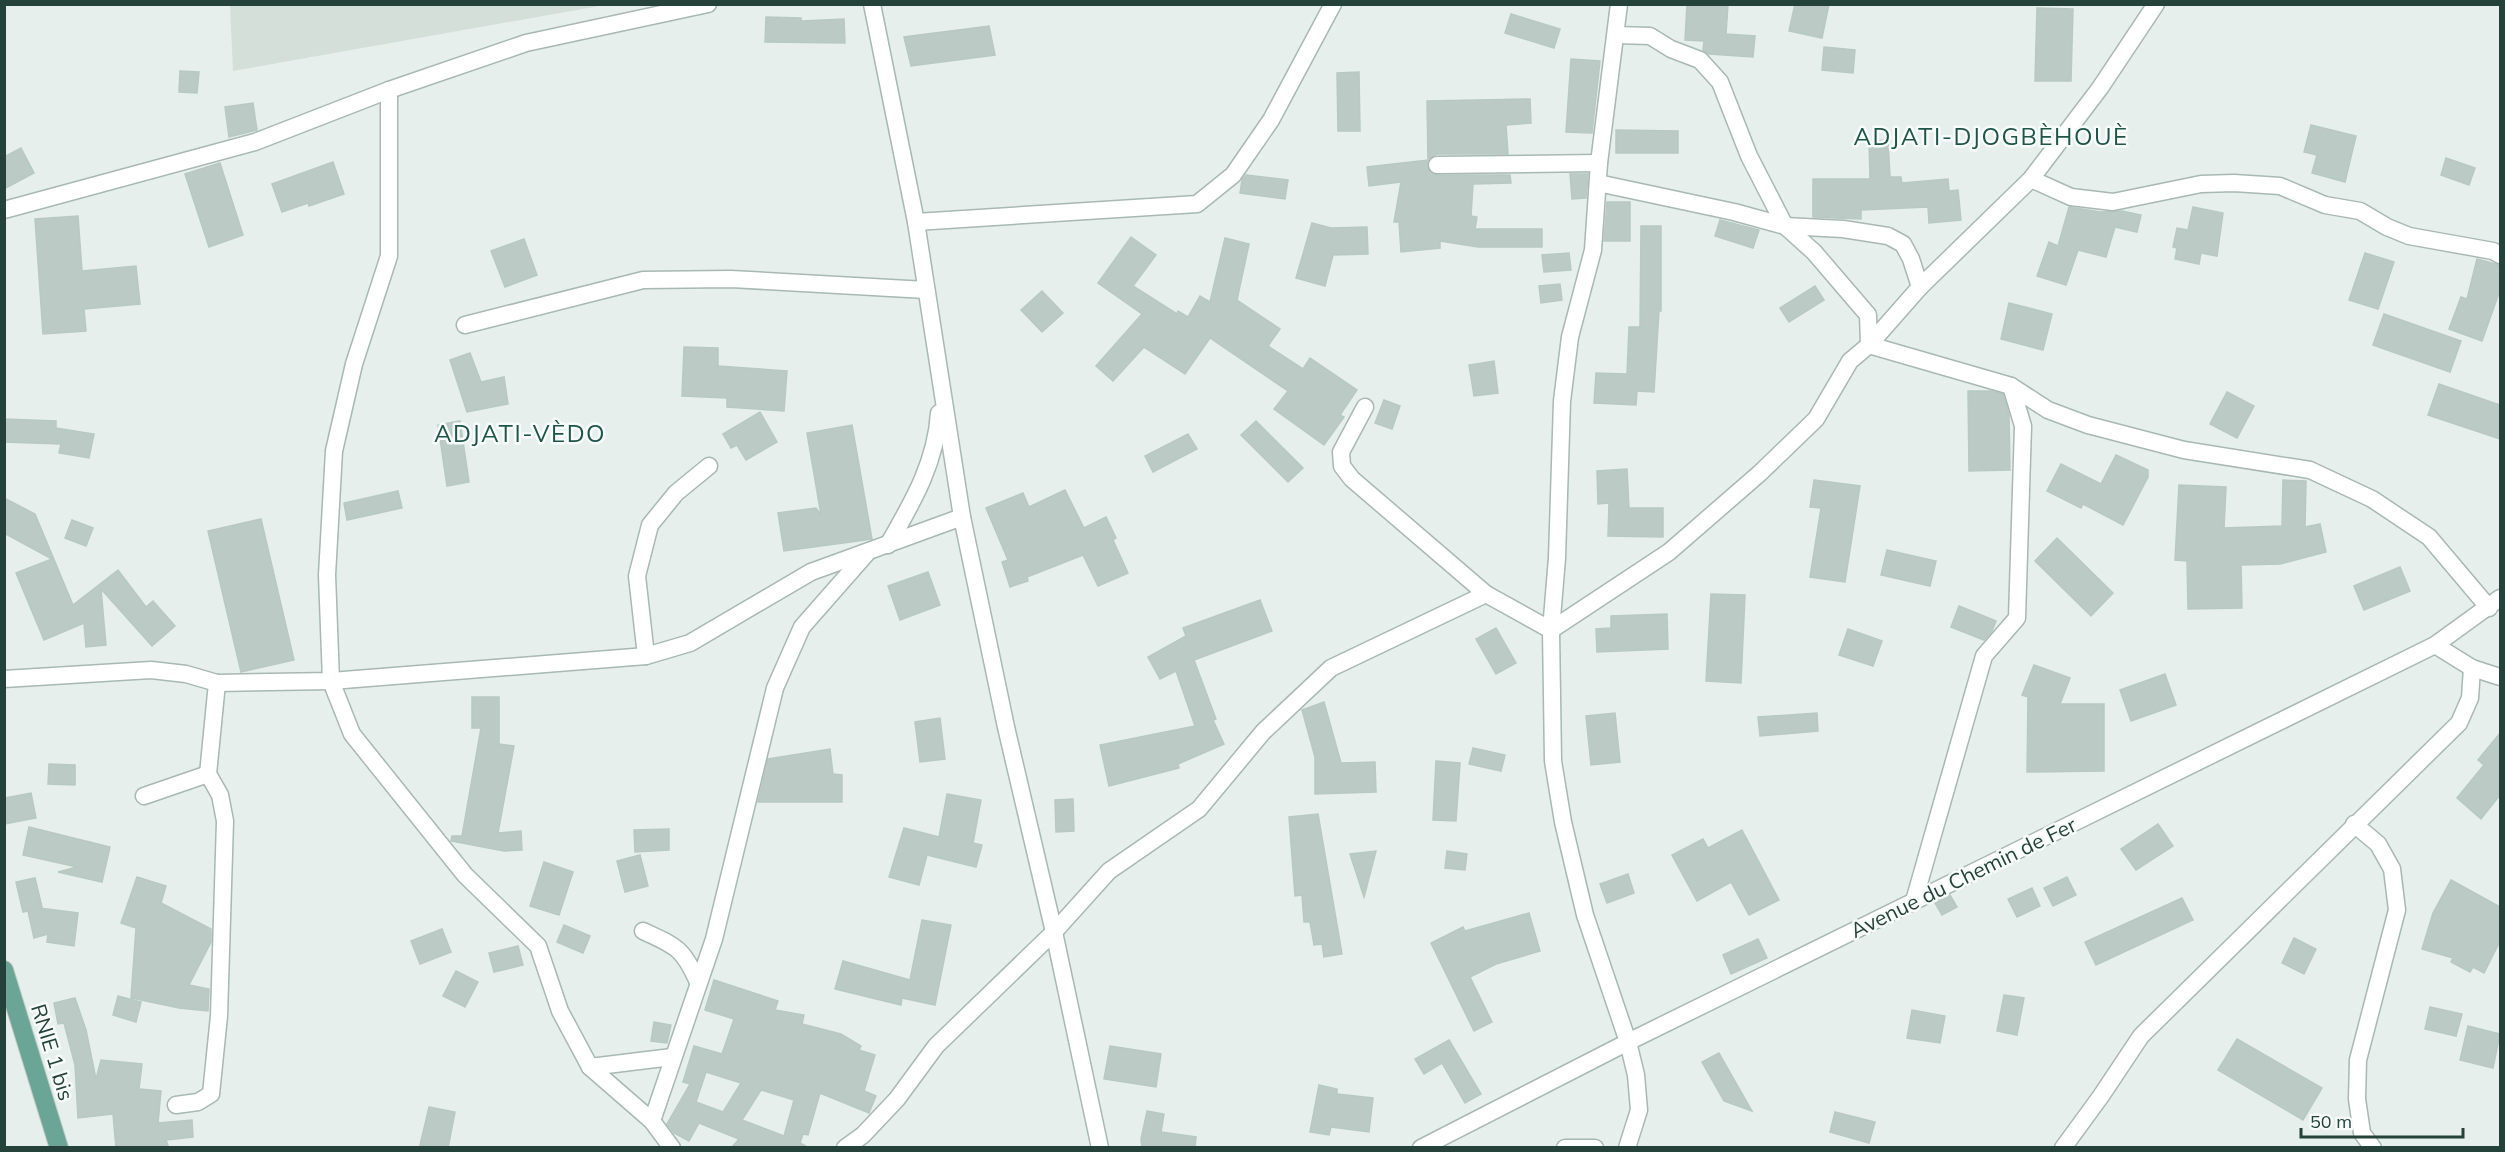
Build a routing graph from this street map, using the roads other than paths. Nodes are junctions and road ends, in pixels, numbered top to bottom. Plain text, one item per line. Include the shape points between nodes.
1 (708, 4) edge
2 (872, 4) edge
3 (1334, 4) edge
4 (1619, 4) edge
5 (2156, 4) edge
6 (1616, 35) junction
7 (389, 90) junction
8 (1599, 164) junction
9 (1437, 165) dead end
10 (2031, 179) junction
11 (1598, 183) junction
12 (4, 210) edge
13 (916, 222) junction
14 (1785, 226) junction
15 (2500, 255) edge
16 (1920, 287) junction
17 (926, 290) junction
18 (465, 325) dead end
19 (1869, 345) junction
20 (941, 382) junction
21 (2011, 386) junction
22 (1365, 407) dead end
23 (709, 466) dead end
24 (962, 517) junction
25 (888, 545) junction
26 (868, 552) junction
27 (1486, 594) junction
28 (2495, 603) edge
29 (1551, 630) junction
30 (2435, 645) junction
31 (646, 656) junction
32 (2472, 668) junction
33 (2500, 677) edge
34 (4, 679) edge
35 (331, 681) junction
36 (217, 683) junction
37 (208, 774) junction
38 (144, 796) dead end
39 (2354, 824) junction
40 (1914, 901) junction
41 (643, 931) dead end
42 (1054, 932) junction
43 (4, 970) edge
44 (698, 982) junction
45 (1628, 1042) junction
46 (672, 1057) junction
47 (590, 1067) junction
48 (176, 1105) dead end
49 (652, 1121) junction
50 (59, 1148) edge
51 (672, 1148) edge
52 (844, 1148) edge
53 (1100, 1148) edge
54 (1421, 1148) edge
55 (1564, 1148) edge
56 (1595, 1148) edge
57 (1627, 1148) edge
58 (2062, 1148) edge
59 (2373, 1148) edge

1 - 7 street via 526,43
2 - 13 street
3 - 13 street via 1271,120 1233,175 1197,204
4 - 6 street
5 - 10 street via 2100,88
6 - 8 street
6 - 14 street via 1650,36 1671,50 1700,60 1720,82 1749,156
7 - 12 street via 255,142
7 - 35 street via 389,256 354,364 334,451 327,575
8 - 9 street
8 - 11 street
10 - 15 street via 2071,197 2113,202 2201,184 2280,186 2325,205 2360,211 2409,236
10 - 16 street
11 - 14 street
11 - 29 street via 1593,250 1570,337 1562,401
13 - 17 street
14 - 16 street via 1888,236 1903,244
14 - 19 street via 1814,252 1868,315
16 - 19 street
17 - 18 street via 731,279 643,280
17 - 20 street
19 - 21 street
19 - 29 street via 1850,361 1816,419 1760,473 1669,552
20 - 24 street
20 - 25 street via 938,437 918,493
21 - 28 street via 2048,410 2088,425 2184,450 2310,470 2372,499 2429,537
21 - 40 street via 2023,426 2017,618 1984,656
22 - 27 street via 1341,452 1342,466 1352,479
23 - 31 street via 676,493 650,525 637,576
24 - 25 street
24 - 42 street
25 - 26 street
26 - 31 street via 811,572 690,643
26 - 44 street via 802,627 775,688 714,939
27 - 29 street
27 - 42 street via 1331,668 1263,732 1199,809 1109,872
28 - 30 street, Avenue du Chemin de Fer
29 - 45 street via 1553,761 1563,822 1585,915
30 - 32 street
30 - 40 street, Avenue du Chemin de Fer
31 - 35 street
32 - 33 street
32 - 39 street via 2470,698 2459,723
34 - 36 street via 151,670
35 - 36 street
35 - 47 street via 352,734 465,875 538,946 560,1011
36 - 37 street
37 - 38 street
37 - 48 street via 220,795 225,820 219,1016 211,1094 198,1102
39 - 58 street via 2141,1036
39 - 59 street via 2378,843 2392,869 2397,910 2358,1059 2357,1099 2362,1133
40 - 45 street, Avenue du Chemin de Fer
41 - 44 street via 671,943 687,957
42 - 52 street via 936,1046 897,1099 863,1135
42 - 53 street
43 - 50 main road, RNIE 1 bis
44 - 46 street
45 - 54 street, Avenue du Chemin de Fer
45 - 57 street via 1639,1110
46 - 47 street
46 - 49 street
47 - 49 street
49 - 51 street
55 - 56 street

